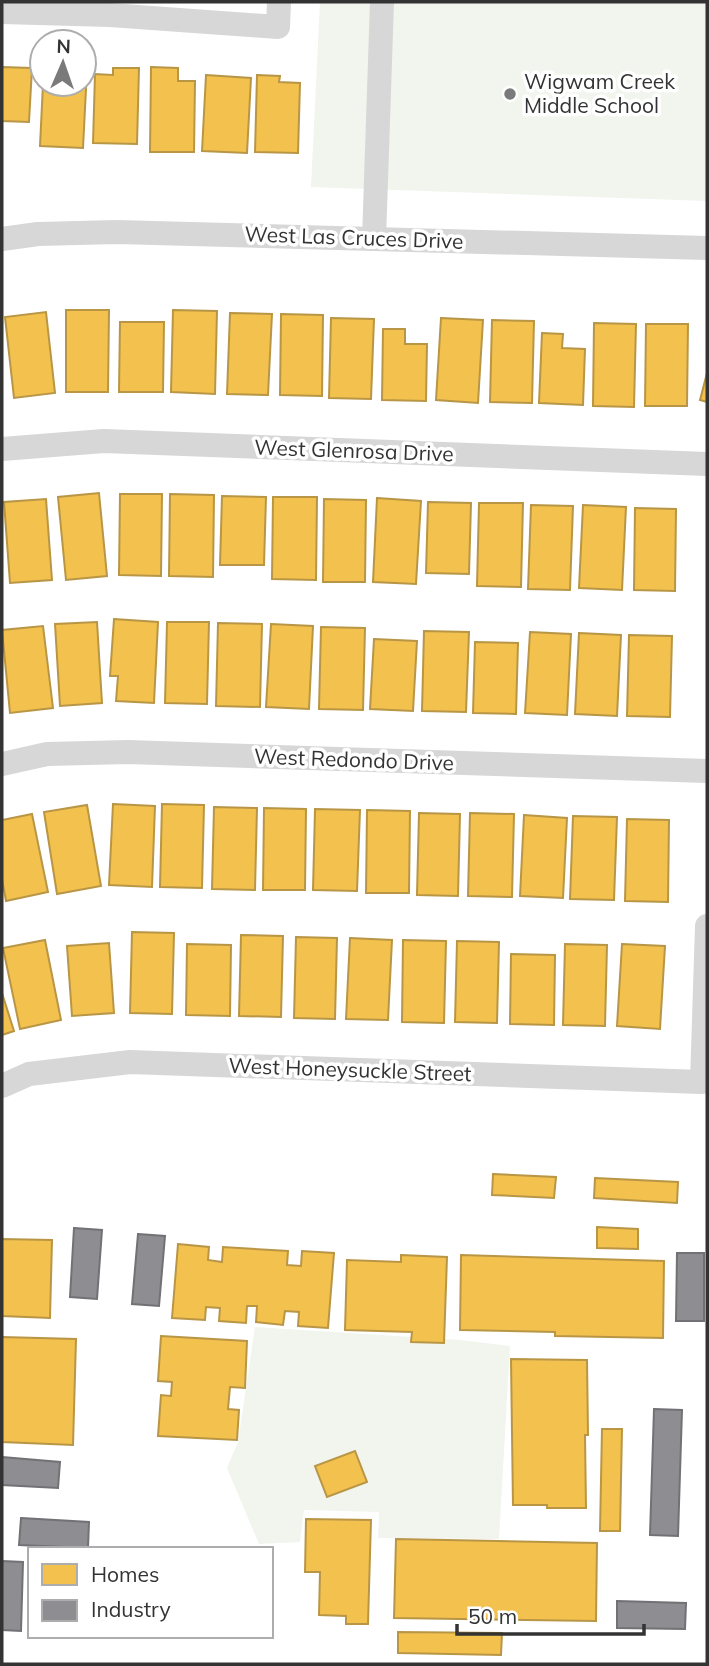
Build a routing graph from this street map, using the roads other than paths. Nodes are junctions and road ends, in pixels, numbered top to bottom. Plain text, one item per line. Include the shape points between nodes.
1 (279, 2) edge
2 (382, 2) edge
3 (2, 12) edge
4 (2, 239) edge
5 (374, 239) junction
6 (707, 248) edge
7 (2, 449) edge
8 (707, 464) edge
9 (2, 764) edge
10 (707, 771) edge
11 (707, 926) edge
12 (2, 1086) edge

1 - 3 street via 278,27
2 - 5 street
4 - 5 street, West Las Cruces Drive via 117,232
5 - 6 street, West Las Cruces Drive
7 - 8 street, West Glenrosa Drive via 104,441
9 - 10 street, West Redondo Drive via 47,754 128,752
11 - 12 street, West Honeysuckle Street via 702,1082 130,1062 29,1074

